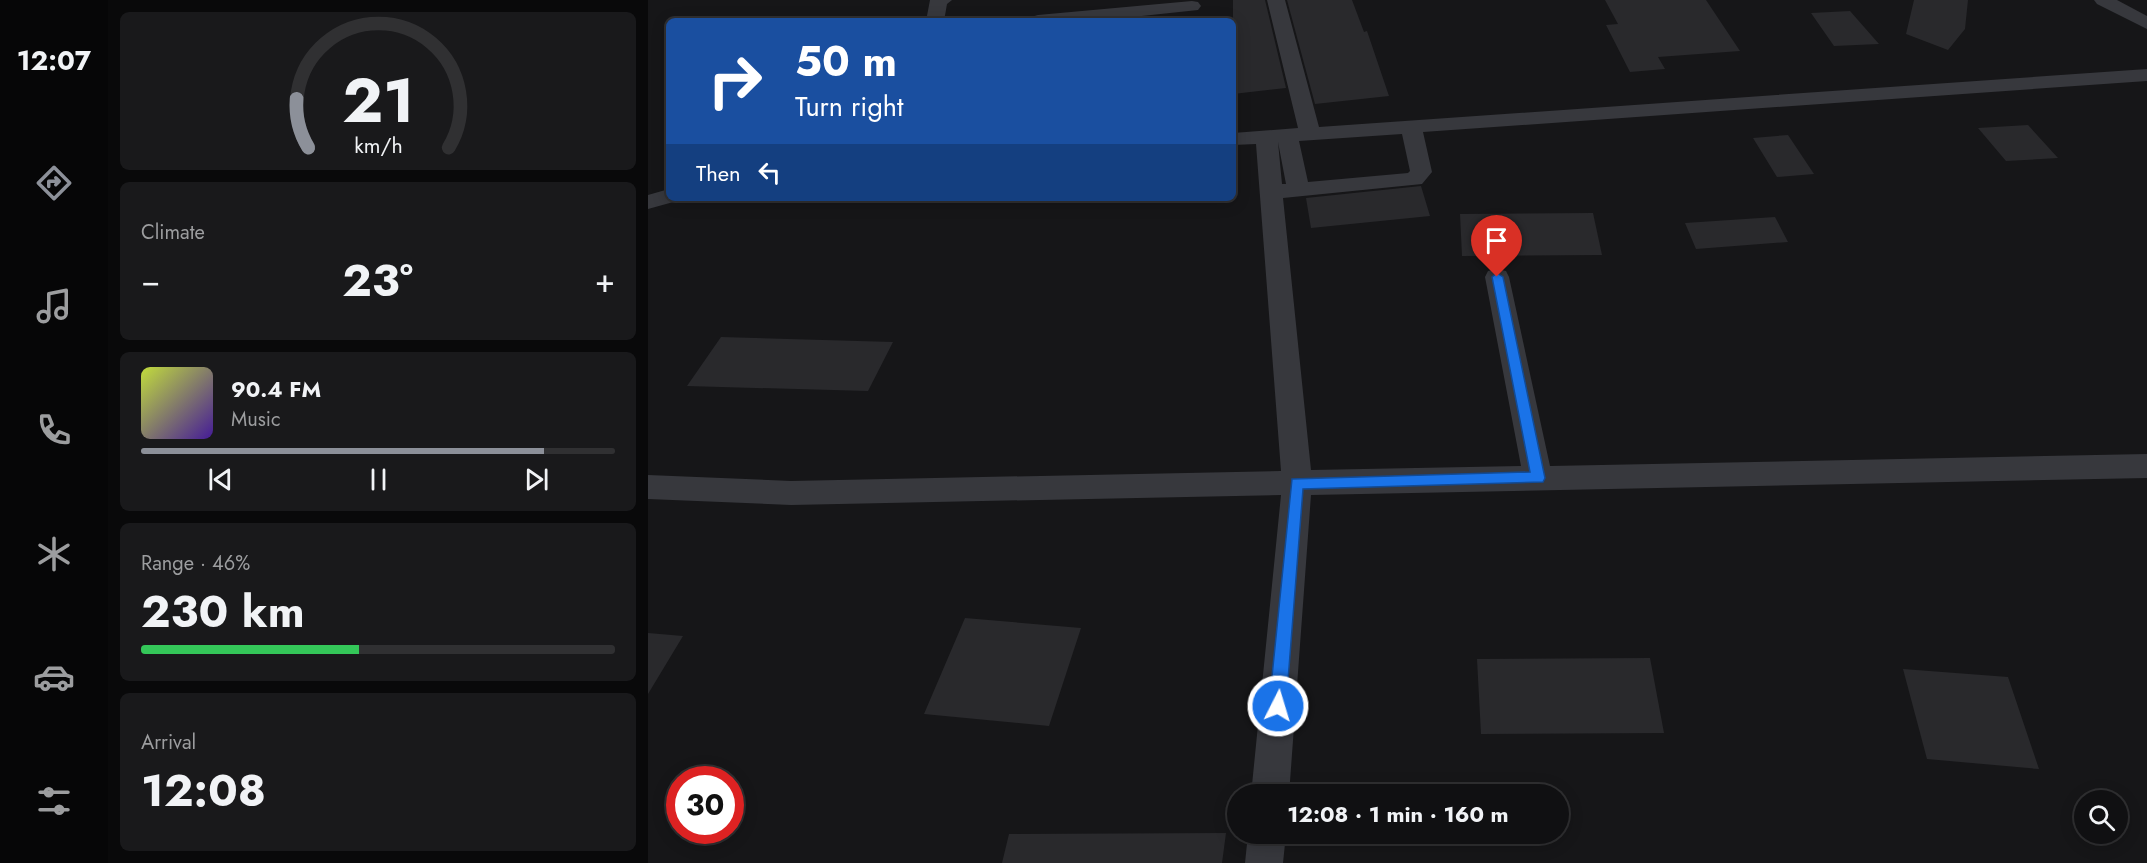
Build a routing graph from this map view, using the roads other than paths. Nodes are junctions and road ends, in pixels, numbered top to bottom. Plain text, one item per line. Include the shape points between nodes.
1 (943, 0) edge
2 (1276, 0) edge
3 (2103, 0) edge
4 (1193, 9) edge
5 (936, 18) edge
6 (1077, 18) edge
7 (2147, 23) edge
8 (2147, 75) edge
9 (1411, 127) junction
10 (1310, 134) junction
11 (1277, 136) junction
12 (1236, 139) edge
13 (1298, 189) junction
14 (1271, 192) junction
15 (666, 197) edge
16 (648, 202) edge
17 (1497, 277) dead end
18 (2147, 466) edge
19 (1538, 478) junction
20 (1297, 483) junction
21 (648, 487) edge
22 (1271, 784) edge
23 (1266, 844) edge
24 (1264, 863) edge

1 - 5 street via 939,0
2 - 10 street
3 - 7 street
4 - 6 street
8 - 9 street
9 - 10 street
9 - 13 street via 1421,172 1414,178
10 - 11 street
11 - 12 street
11 - 13 street
11 - 14 street
13 - 14 street
14 - 20 street
15 - 16 street
17 - 19 street
18 - 19 street
19 - 20 street
20 - 21 street via 791,493
20 - 22 street
23 - 24 street

